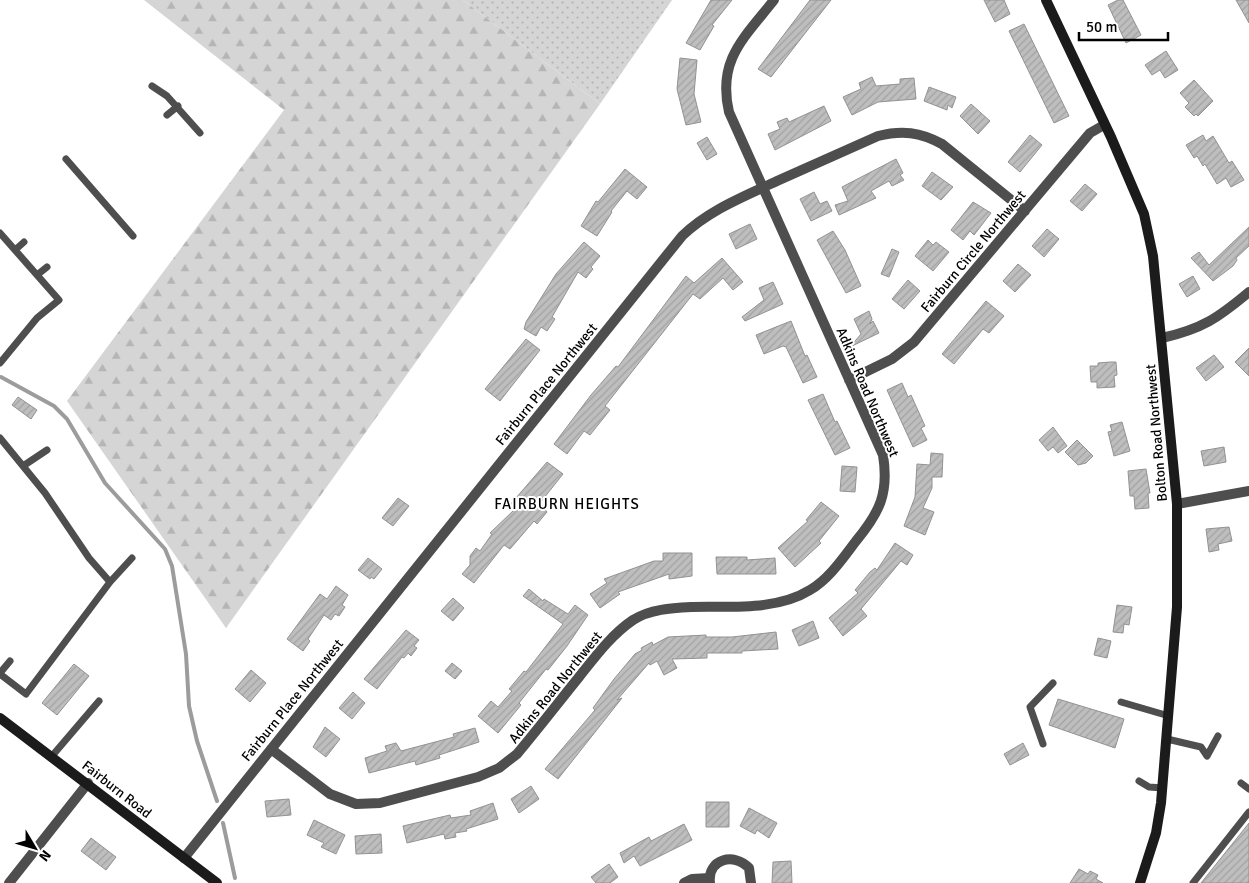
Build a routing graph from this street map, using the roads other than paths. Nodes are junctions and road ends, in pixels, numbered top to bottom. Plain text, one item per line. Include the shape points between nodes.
1 (774, 0) edge
2 (1046, 0) edge
3 (152, 86) dead end
4 (178, 106) junction
5 (167, 115) dead end
6 (1104, 124) junction
7 (200, 134) dead end
8 (66, 159) dead end
9 (763, 188) junction
10 (1025, 211) junction
11 (0, 233) edge
12 (133, 236) dead end
13 (24, 242) dead end
14 (15, 250) junction
15 (47, 267) dead end
16 (37, 275) junction
17 (1249, 292) edge
18 (1162, 338) junction
19 (0, 363) edge
20 (849, 380) junction
21 (0, 438) edge
22 (47, 450) dead end
23 (23, 466) junction
24 (1249, 491) edge
25 (1177, 504) junction
26 (132, 558) dead end
27 (110, 582) junction
28 (10, 661) dead end
29 (0, 673) edge
30 (1053, 683) dead end
31 (99, 700) dead end
32 (1120, 702) dead end
33 (1170, 716) junction
34 (0, 718) edge
35 (1218, 736) dead end
36 (1167, 739) junction
37 (1043, 744) dead end
38 (271, 749) junction
39 (52, 756) junction
40 (1139, 781) dead end
41 (88, 783) junction
42 (1241, 783) dead end
43 (1162, 788) junction
44 (1249, 790) edge
45 (1249, 812) edge
46 (184, 858) junction
47 (710, 881) edge
48 (10, 883) edge
49 (217, 883) edge
50 (684, 883) edge
51 (751, 883) edge
52 (1140, 883) edge
53 (1193, 883) edge

1 - 9 street, Adkins Road Northwest via 737,46 725,77 728,112
2 - 6 street, Bolton Road Northwest
3 - 4 lane
4 - 5 lane
4 - 7 lane
6 - 10 street, Fairburn Circle Northwest via 1090,133
6 - 18 street, Bolton Road Northwest via 1144,214 1153,256
8 - 12 lane via 91,182
9 - 10 street, Fairburn Place Northwest via 878,136 908,132 926,135 942,144
9 - 20 street, Adkins Road Northwest
9 - 38 street, Fairburn Place Northwest via 711,212 682,236
10 - 20 street, Fairburn Circle Northwest via 914,342 892,359
11 - 14 lane
13 - 14 lane
14 - 16 lane
15 - 16 lane
16 - 19 lane via 59,300 37,318
17 - 18 street via 1218,318 1189,332
18 - 25 street, Bolton Road Northwest
20 - 38 street, Adkins Road Northwest via 882,455 886,472 884,492 880,508 870,524 831,572 811,590 775,604 671,608 634,620 609,640 517,754 499,768 478,777 380,803 356,804 330,794
21 - 23 lane
22 - 23 lane
23 - 27 lane
24 - 25 street
25 - 33 street, Bolton Road Northwest via 1177,607
26 - 27 lane
27 - 29 lane via 26,694
28 - 29 lane
30 - 37 lane via 1030,707
31 - 39 lane
32 - 33 lane
33 - 36 street, Bolton Road Northwest
34 - 39 street, Fairburn Road
35 - 36 lane via 1207,756 1201,747
36 - 43 street, Bolton Road Northwest
38 - 46 street, Fairburn Place Northwest
39 - 41 street, Fairburn Road
40 - 43 lane
41 - 46 street, Fairburn Road
41 - 48 street
42 - 44 lane
43 - 52 street, Bolton Road Northwest via 1156,833
45 - 53 lane
46 - 49 street, Fairburn Road
47 - 50 street via 692,878
47 - 51 street via 714,866 719,861 732,858 739,859 749,868

